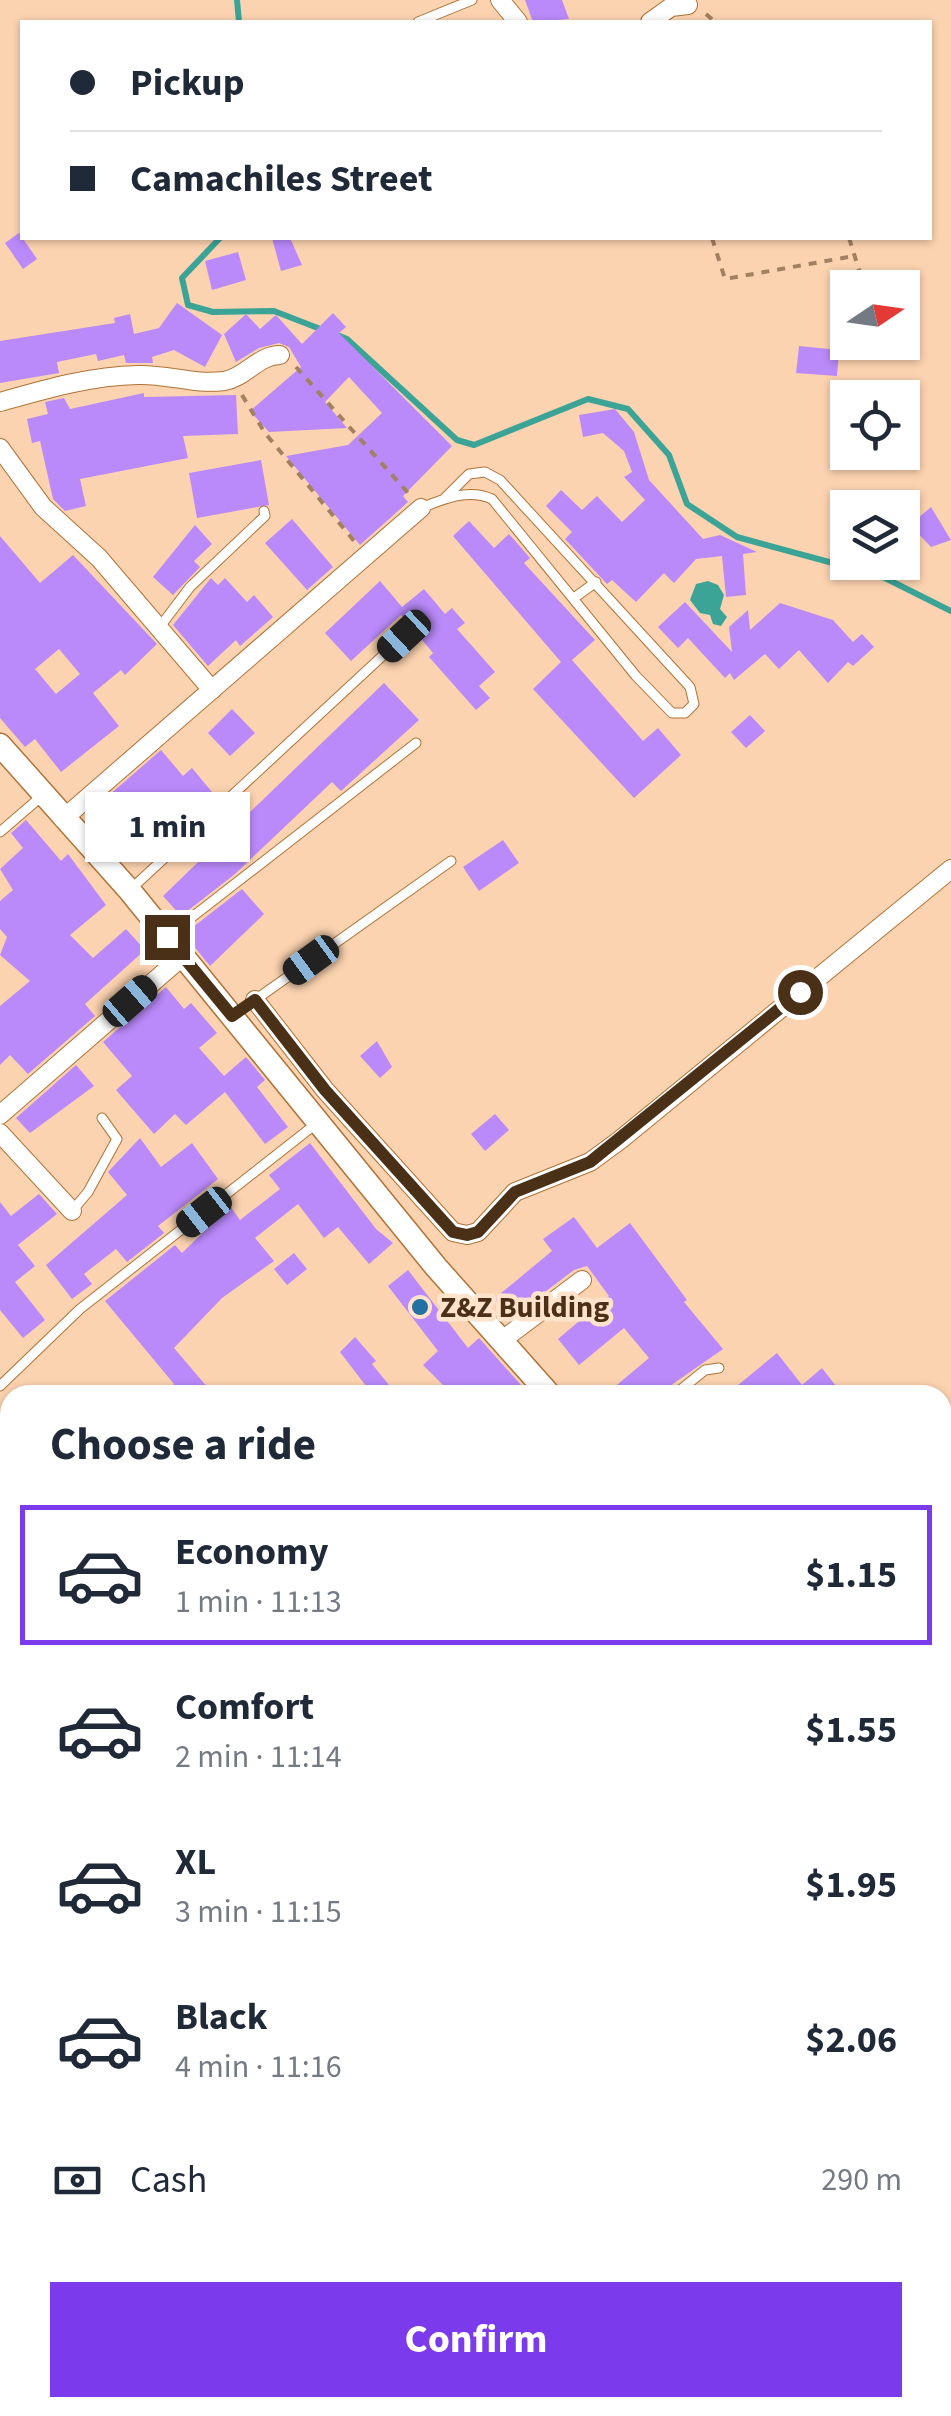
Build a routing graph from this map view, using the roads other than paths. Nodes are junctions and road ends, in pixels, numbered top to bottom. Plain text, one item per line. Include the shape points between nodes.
1 (472, 0) edge
2 (500, 0) edge
3 (688, 5) dead end
4 (423, 20) edge
5 (516, 20) edge
6 (653, 20) edge
7 (280, 355) road end
8 (0, 402) edge
9 (0, 448) edge
10 (515, 494) junction
11 (444, 498) junction
12 (500, 507) junction
13 (420, 508) joint
14 (264, 511) dead end
15 (596, 582) junction
16 (574, 598) junction
17 (159, 628) junction
18 (404, 636) dead end
19 (212, 690) junction
20 (416, 743) dead end
21 (0, 745) edge
22 (43, 795) junction
23 (63, 819) junction
24 (0, 832) edge
25 (451, 861) dead end
26 (951, 869) edge
27 (130, 892) junction
28 (167, 937) junction
29 (182, 956) junction
30 (255, 1000) junction
31 (232, 1016) junction
32 (0, 1114) edge
33 (102, 1118) dead end
34 (318, 1122) junction
35 (0, 1134) edge
36 (72, 1211) joint
37 (582, 1280) dead end
38 (501, 1341) junction
39 (719, 1368) dead end
40 (1, 1385) edge
41 (541, 1385) edge
42 (686, 1385) edge

1 - 4 lane
2 - 5 street
3 - 6 street
7 - 8 street via 232,380 114,376
9 - 17 street via 43,507
10 - 11 lane via 500,480 475,472
10 - 12 lane
10 - 15 lane
11 - 12 lane via 476,494
11 - 13 lane
12 - 16 lane
13 - 19 street
14 - 17 lane
15 - 16 lane
15 - 16 lane via 690,687 694,704 685,713 672,713 636,676
17 - 19 street
18 - 27 lane
19 - 23 street
20 - 28 lane
21 - 22 street
22 - 23 street
22 - 24 lane
23 - 27 street
25 - 30 lane
26 - 30 street via 620,1140 590,1162 515,1192 478,1232 467,1235 453,1232 325,1090
27 - 28 street
28 - 29 street
29 - 31 street
29 - 32 street
30 - 31 lane
31 - 34 street
33 - 36 lane via 118,1139
34 - 38 street
34 - 40 lane via 80,1309
35 - 36 street
37 - 38 street
38 - 41 street
39 - 42 lane

